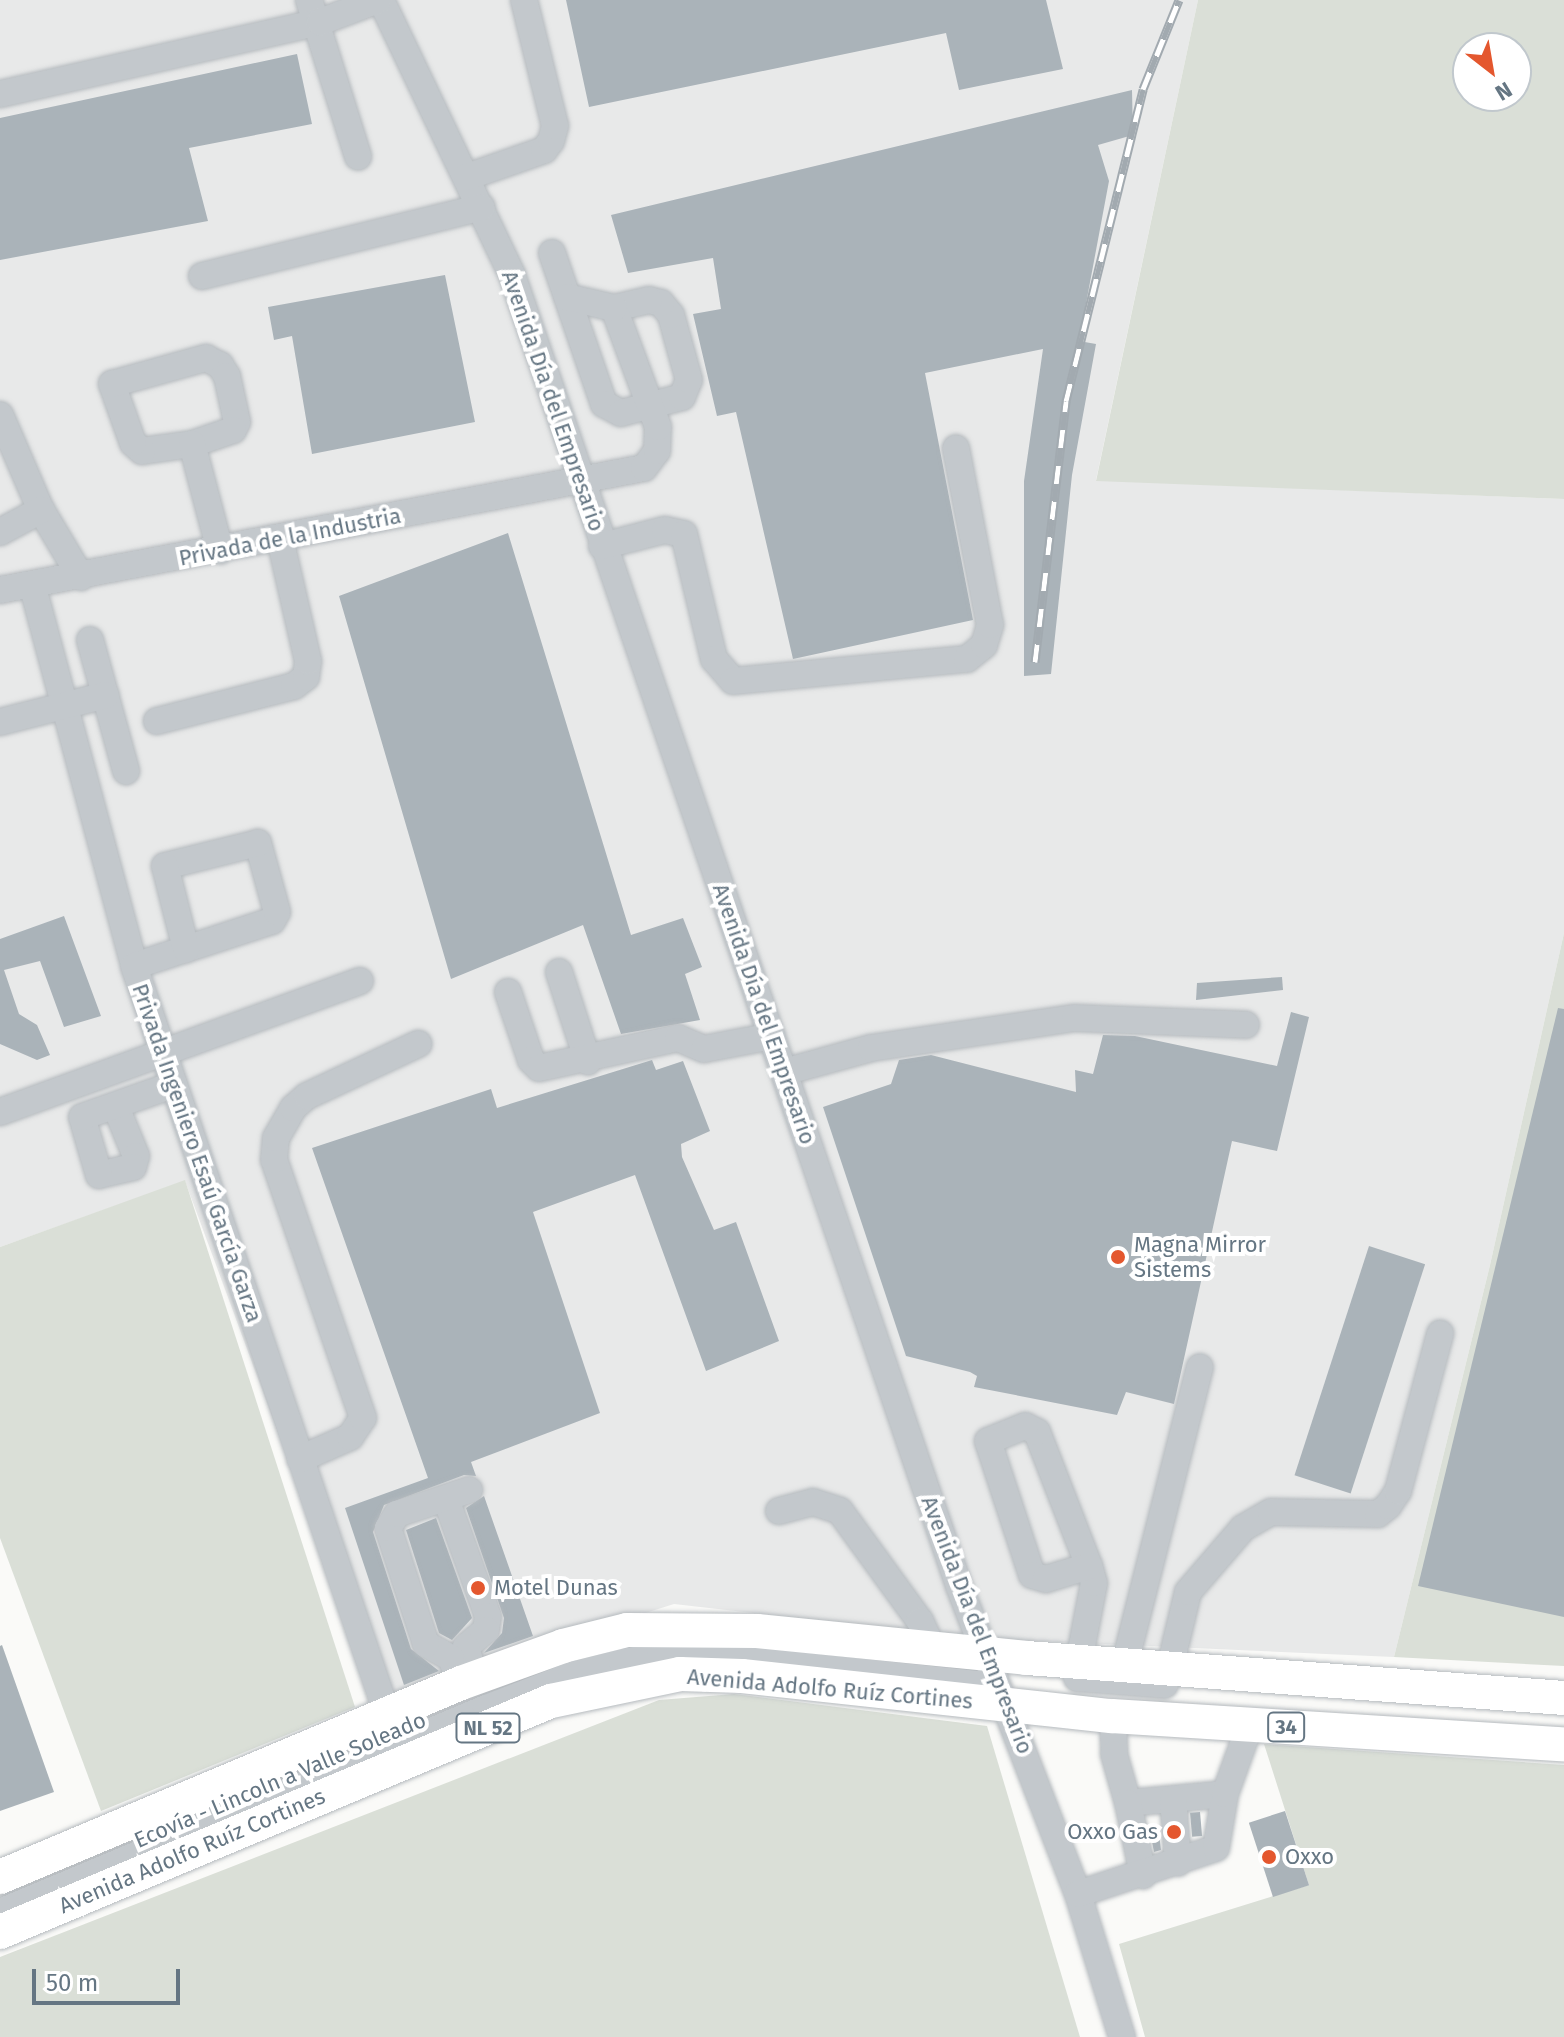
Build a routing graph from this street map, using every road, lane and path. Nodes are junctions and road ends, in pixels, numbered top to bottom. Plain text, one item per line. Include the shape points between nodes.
1 (380, 0) edge
2 (524, 0) edge
3 (314, 11) edge
4 (0, 94) edge
5 (358, 156) dead end
6 (467, 177) junction
7 (482, 207) junction
8 (552, 253) dead end
9 (202, 276) dead end
10 (567, 297) junction
11 (614, 308) junction
12 (651, 408) junction
13 (0, 415) edge
14 (192, 444) junction
15 (956, 448) dead end
16 (580, 482) junction
17 (41, 510) junction
18 (0, 532) edge
19 (280, 539) junction
20 (602, 546) junction
21 (220, 550) junction
22 (81, 577) junction
23 (32, 584) junction
24 (0, 590) edge
25 (90, 640) dead end
26 (106, 695) junction
27 (63, 708) junction
28 (157, 721) dead end
29 (0, 722) edge
30 (126, 771) dead end
31 (186, 949) junction
32 (134, 966) junction
33 (559, 972) dead end
34 (360, 981) dead end
35 (508, 992) dead end
36 (1246, 1025) dead end
37 (772, 1036) junction
38 (418, 1044) dead end
39 (162, 1052) junction
40 (588, 1061) junction
41 (784, 1072) junction
42 (173, 1085) junction
43 (116, 1107) dead end
44 (0, 1112) edge
45 (1440, 1334) dead end
46 (1200, 1367) dead end
47 (300, 1459) junction
48 (779, 1511) dead end
49 (1089, 1566) junction
50 (933, 1649) junction
51 (1079, 1661) junction
52 (1125, 1663) junction
53 (1170, 1667) junction
54 (996, 1679) junction
55 (468, 1680) junction
56 (1564, 1698) edge
57 (1564, 1713) edge
58 (387, 1714) junction
59 (1113, 1716) junction
60 (1250, 1725) junction
61 (1564, 1730) edge
62 (1564, 1744) edge
63 (1225, 1794) junction
64 (1173, 1799) junction
65 (1128, 1803) junction
66 (1178, 1863) junction
67 (1143, 1875) junction
68 (2, 1880) edge
69 (1078, 1894) junction
70 (0, 1912) edge
71 (0, 1932) edge
72 (1122, 2037) edge

1 - 3 street
1 - 6 street, Avenida Día del Empresario
2 - 6 street via 555,126 551,141 544,150
3 - 4 street
3 - 5 street
6 - 7 street, Avenida Día del Empresario
7 - 9 street
7 - 16 street, Avenida Día del Empresario via 512,275
8 - 10 street
10 - 11 street
10 - 12 street via 604,404 621,413
11 - 12 street, Privada de la Industria
11 - 12 street via 649,300 661,303 671,315 688,391
12 - 16 street, Privada de la Industria via 657,451 644,468
13 - 17 street
14 - 14 street via 142,451 133,443 112,384 206,358 220,365 237,422 224,437
14 - 21 street
15 - 20 street via 990,625 984,645 967,659 733,681 714,659 684,534 665,530
16 - 19 street, Privada de la Industria
16 - 20 street, Avenida Día del Empresario
17 - 18 street
17 - 22 street
19 - 21 street, Privada de la Industria
19 - 28 street via 308,661 306,677 294,686
20 - 37 street, Avenida Día del Empresario
21 - 22 street, Privada de la Industria
22 - 23 street, Privada de la Industria
23 - 24 street, Privada de la Industria
23 - 27 street, Privada Ingeniero Esaú García Garza
25 - 26 street
26 - 27 street
26 - 30 street
27 - 29 street
27 - 32 street, Privada Ingeniero Esaú García Garza
31 - 31 street via 272,921 277,912 258,843 165,866
31 - 32 street
32 - 39 street, Privada Ingeniero Esaú García Garza
33 - 40 street
34 - 39 street
35 - 40 street via 531,1060 539,1068
36 - 41 street via 1075,1018 871,1048
37 - 40 street via 704,1049 678,1038
37 - 41 street, Avenida Día del Empresario
38 - 47 street via 307,1096 293,1108 276,1138 274,1160 363,1418 350,1437
39 - 42 street, Privada Ingeniero Esaú García Garza
39 - 44 street
41 - 54 street, Avenida Día del Empresario
42 - 43 street
42 - 47 street, Privada Ingeniero Esaú García Garza
45 - 53 street via 1398,1491 1388,1506 1378,1514 1271,1512 1243,1528 1188,1592
46 - 52 street
47 - 58 street, Privada Ingeniero Esaú García Garza
48 - 50 street via 813,1502 840,1511 920,1621
49 - 49 street via 1034,1427 988,1441 1032,1575 1046,1579
49 - 51 street via 1093,1602
50 - 54 main road, Avenida Adolfo Ruíz Cortines / NL 52
50 - 55 main road, Avenida Adolfo Ruíz Cortines / NL 52 via 757,1631 627,1630
51 - 52 main road, Avenida Adolfo Ruíz Cortines / 34
51 - 54 main road, Avenida Adolfo Ruíz Cortines / 34
52 - 53 main road, Avenida Adolfo Ruíz Cortines / 34
53 - 56 main road, Avenida Adolfo Ruíz Cortines / 34
54 - 57 street, Ecovía - Lincoln a Valle Soleado
54 - 59 main road, Avenida Adolfo Ruíz Cortines / 34
54 - 61 street via 1147,1702
54 - 68 street, Ecovía - Lincoln a Valle Soleado via 696,1643 603,1655 543,1671
54 - 69 street, Avenida Día del Empresario
54 - 70 street via 734,1658 660,1655 622,1662 571,1675 486,1708
54 - 71 main road, Avenida Adolfo Ruíz Cortines / NL 52 via 680,1674 610,1685 551,1701
55 - 55 street via 466,1647 486,1630 488,1616 457,1494 397,1514 388,1534 426,1644 451,1658
55 - 58 main road, Avenida Adolfo Ruíz Cortines / NL 52
58 - 68 main road, Avenida Adolfo Ruíz Cortines / NL 52
59 - 60 main road, Avenida Adolfo Ruíz Cortines / 34
59 - 65 street via 1114,1754
60 - 62 main road, Avenida Adolfo Ruíz Cortines / 34
60 - 63 street
63 - 64 street
63 - 66 street via 1216,1848
64 - 65 street
64 - 66 street
65 - 67 street
66 - 67 street
67 - 69 street
69 - 72 street, Avenida Día del Empresario

